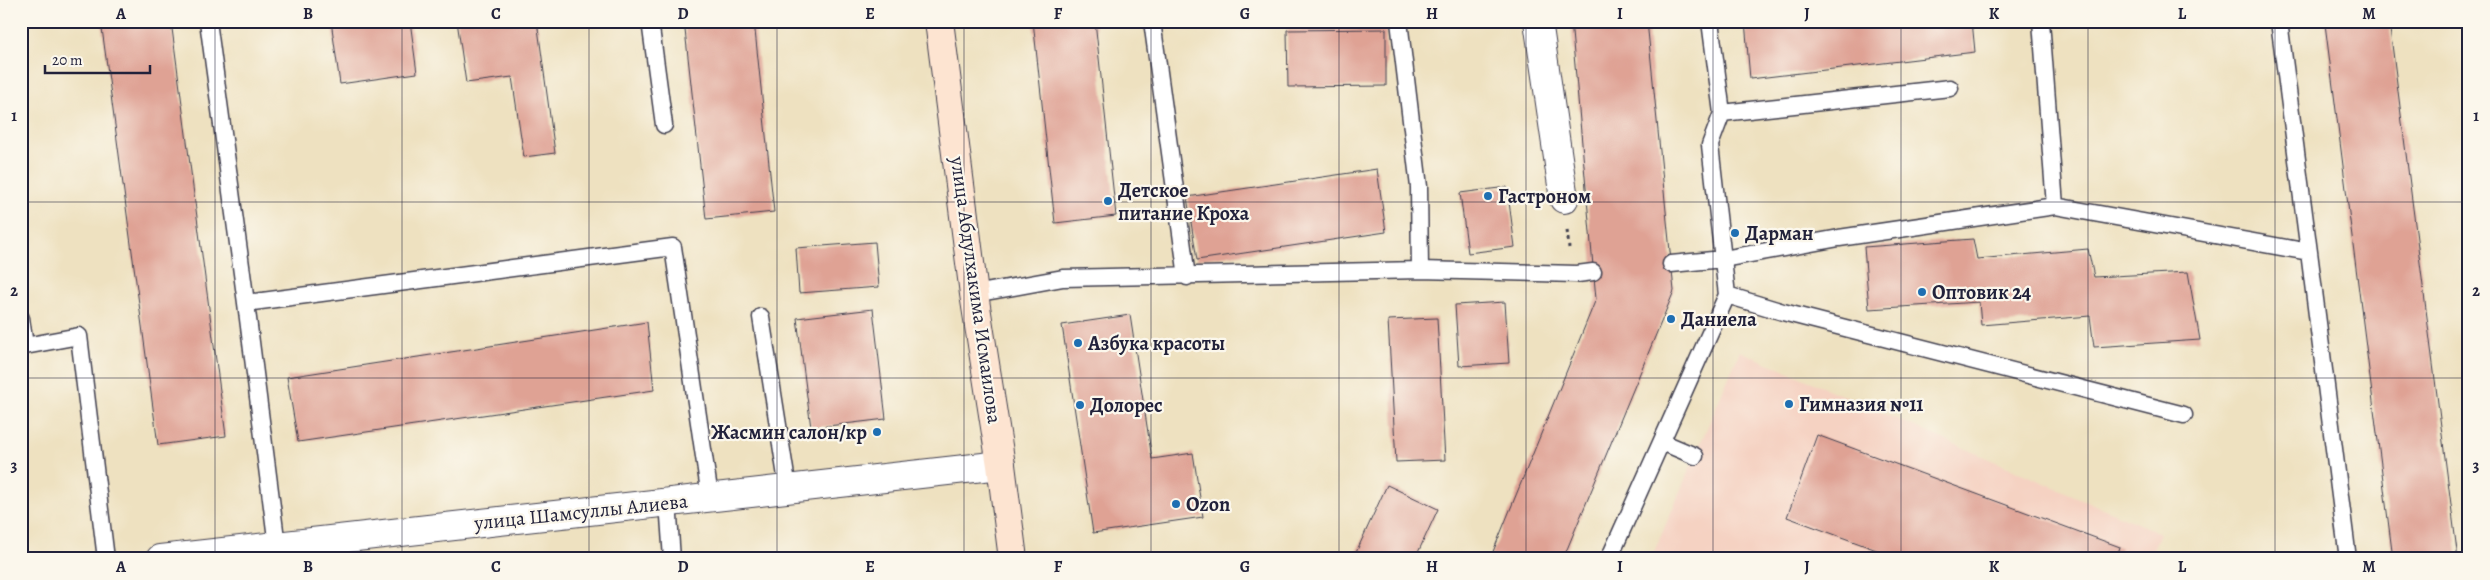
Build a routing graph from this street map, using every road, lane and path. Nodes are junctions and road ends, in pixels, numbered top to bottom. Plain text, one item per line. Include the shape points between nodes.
1 (208, 21) edge
2 (650, 21) edge
3 (939, 21) edge
4 (1152, 21) edge
5 (1399, 21) edge
6 (1538, 21) edge
7 (1710, 21) edge
8 (2041, 21) edge
9 (2279, 21) edge
10 (1950, 88) dead end
11 (1722, 113) junction
12 (664, 125) dead end
13 (1564, 199) joint
14 (2055, 206) junction
15 (2309, 252) junction
16 (1723, 259) junction
17 (1671, 264) dead end
18 (1420, 270) junction
19 (1593, 272) dead end
20 (1571, 273) junction
21 (1187, 277) junction
22 (974, 294) junction
23 (1727, 295) junction
24 (246, 303) junction
25 (761, 317) dead end
26 (21, 318) edge
27 (23, 346) edge
28 (2184, 415) dead end
29 (1662, 442) junction
30 (1695, 456) dead end
31 (1001, 465) junction
32 (788, 489) junction
33 (710, 497) junction
34 (668, 502) junction
35 (277, 546) junction
36 (238, 554) edge
37 (106, 559) edge
38 (160, 559) edge
39 (672, 559) edge
40 (1013, 559) edge
41 (1609, 559) edge
42 (2348, 559) edge

1 - 24 lane
2 - 12 lane
3 - 22 main road, улица Абдулхакима Исмаилова
4 - 21 lane
5 - 18 lane via 1418,187
6 - 13 street
7 - 11 lane
8 - 14 lane
9 - 15 lane
10 - 11 lane
11 - 16 lane via 1710,145
13 - 20 path
14 - 15 lane
14 - 16 lane
15 - 42 lane
16 - 17 lane
16 - 23 lane
18 - 20 lane
18 - 21 lane
19 - 20 lane
21 - 22 lane via 1063,278
22 - 31 main road, улица Абдулхакима Исмаилова
23 - 28 lane
23 - 29 lane
24 - 33 lane via 673,247
24 - 35 lane
25 - 32 lane
26 - 27 lane
27 - 37 lane via 79,336
29 - 30 lane
29 - 41 lane
31 - 32 street, улица Шамсуллы Алиева
31 - 40 main road, улица Абдулхакима Исмаилова
32 - 33 street, улица Шамсуллы Алиева
33 - 34 street, улица Шамсуллы Алиева
34 - 35 street, улица Шамсуллы Алиева
34 - 39 lane
35 - 36 street, улица Шамсуллы Алиева
36 - 38 street, улица Шамсуллы Алиева

